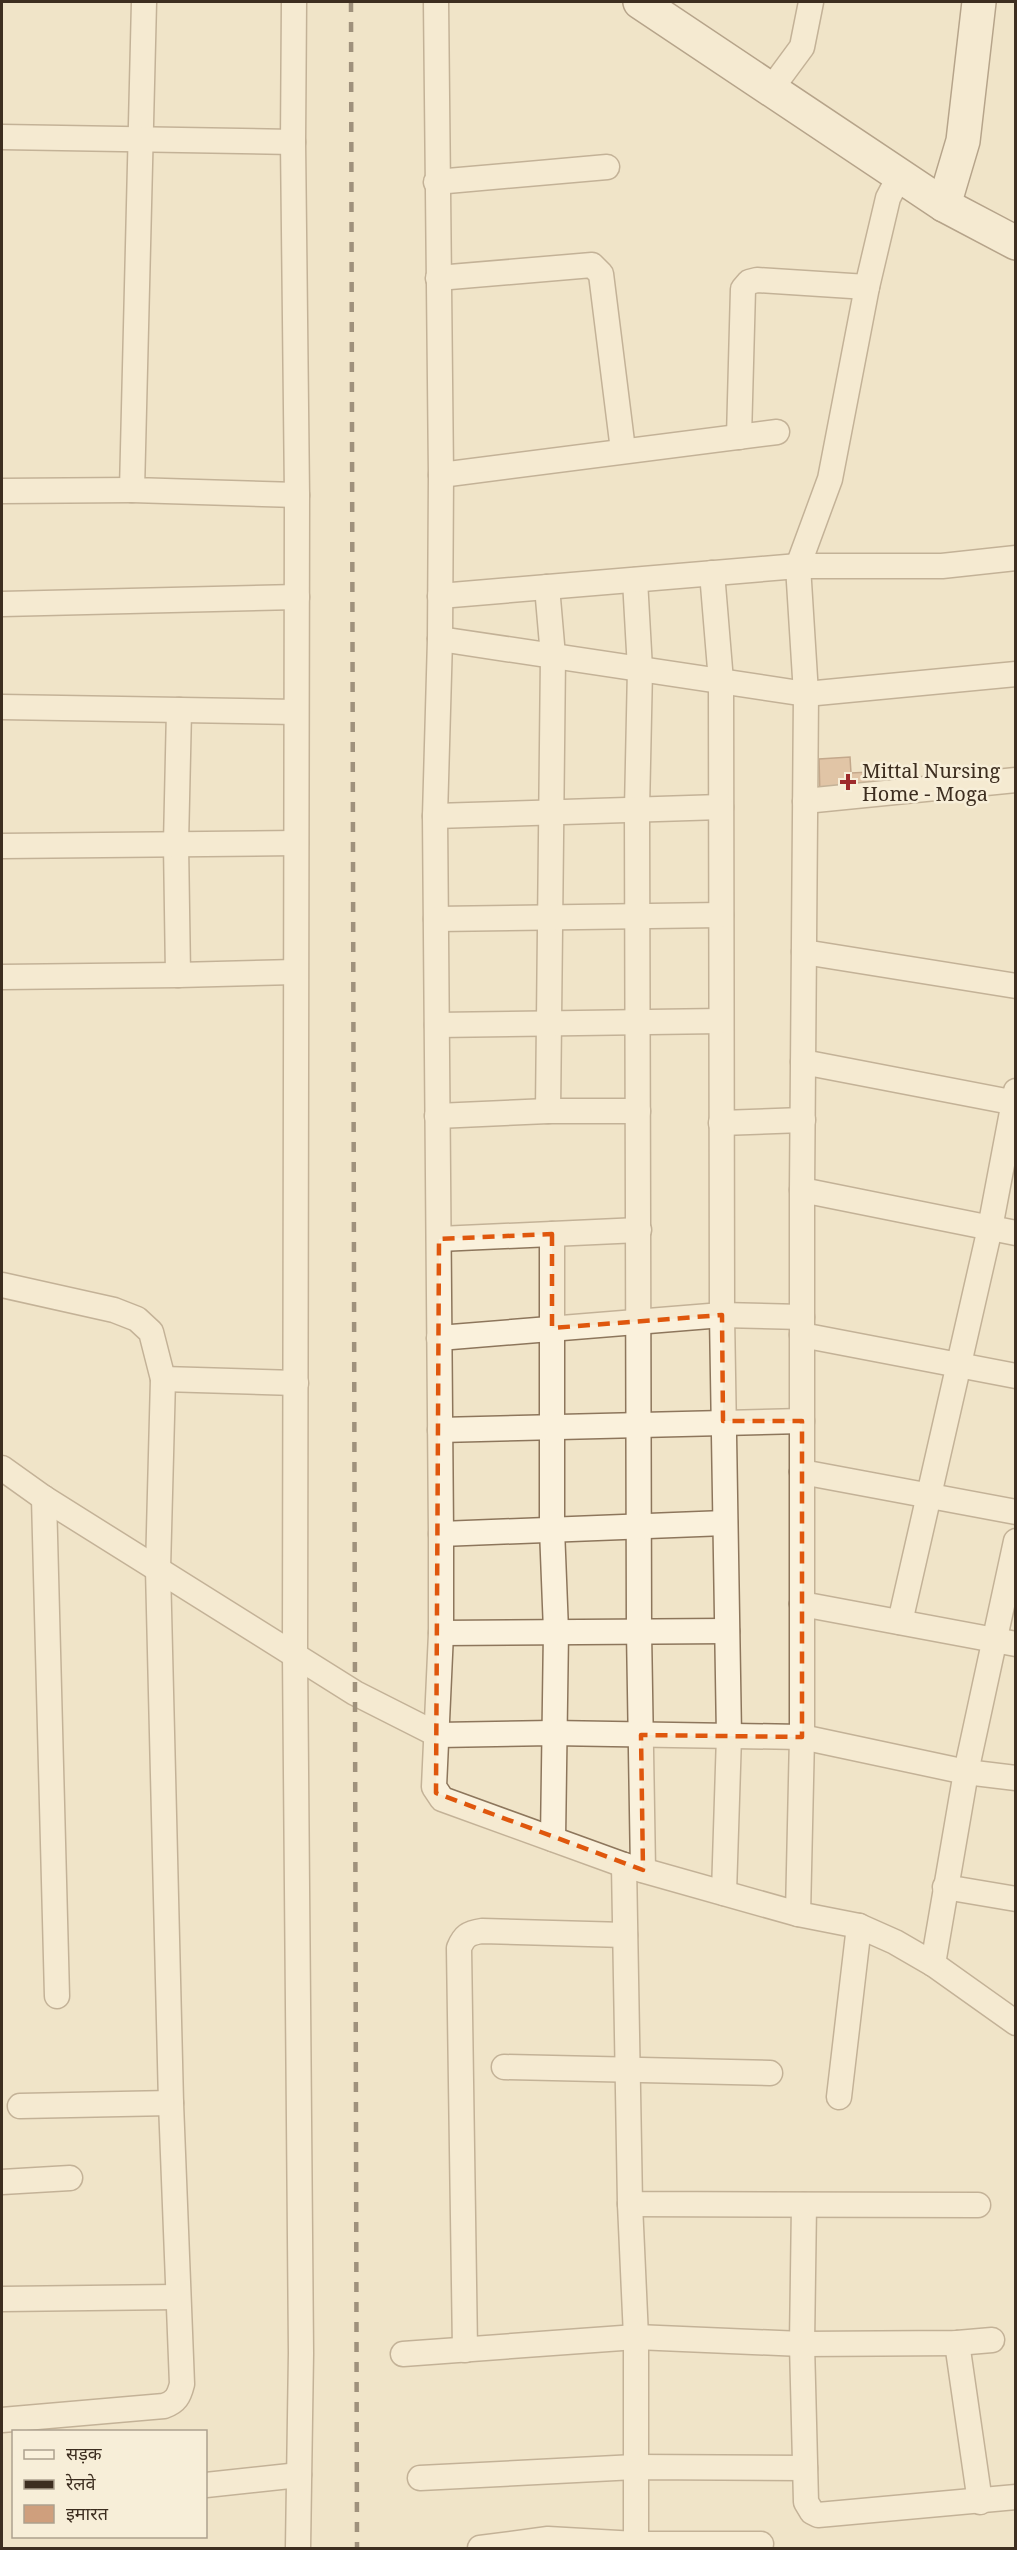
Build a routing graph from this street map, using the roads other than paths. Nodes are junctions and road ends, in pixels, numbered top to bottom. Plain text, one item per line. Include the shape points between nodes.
1 (144, 2) edge
2 (294, 2) edge
3 (436, 2) edge
4 (640, 2) edge
5 (810, 2) edge
6 (980, 2) edge
7 (771, 89) junction
8 (2, 137) edge
9 (140, 139) junction
10 (293, 141) junction
11 (607, 167) dead end
12 (900, 175) junction
13 (436, 182) junction
14 (944, 205) junction
15 (1016, 243) edge
16 (438, 278) junction
17 (867, 287) junction
18 (777, 432) dead end
19 (739, 437) junction
20 (623, 450) junction
21 (441, 475) junction
22 (132, 490) junction
23 (2, 491) edge
24 (297, 495) junction
25 (1016, 558) edge
26 (798, 566) junction
27 (712, 573) junction
28 (634, 580) junction
29 (548, 587) junction
30 (440, 596) junction
31 (297, 597) junction
32 (2, 604) edge
33 (440, 639) junction
34 (553, 656) junction
35 (640, 669) junction
36 (1016, 674) edge
37 (721, 681) junction
38 (806, 694) junction
39 (2, 707) edge
40 (179, 710) junction
41 (296, 712) junction
42 (1016, 780) edge
43 (805, 801) junction
44 (721, 807) junction
45 (637, 809) junction
46 (551, 812) junction
47 (435, 816) junction
48 (296, 843) junction
49 (176, 844) junction
50 (2, 846) edge
51 (721, 915) junction
52 (637, 916) junction
53 (550, 917) junction
54 (436, 919) junction
55 (804, 952) junction
56 (295, 972) junction
57 (178, 975) junction
58 (2, 977) edge
59 (1016, 986) edge
60 (721, 1021) junction
61 (638, 1022) junction
62 (549, 1023) junction
63 (437, 1025) junction
64 (803, 1062) junction
65 (1015, 1099) edge
66 (548, 1111) junction
67 (638, 1111) junction
68 (438, 1116) junction
69 (803, 1120) junction
70 (721, 1123) junction
71 (802, 1190) junction
72 (990, 1228) junction
73 (639, 1230) junction
74 (1016, 1233) edge
75 (552, 1234) junction
76 (439, 1239) junction
77 (2, 1285) edge
78 (722, 1315) junction
79 (639, 1321) junction
80 (802, 1326) junction
81 (552, 1328) junction
82 (439, 1338) junction
83 (958, 1365) junction
84 (1016, 1377) edge
85 (163, 1379) junction
86 (296, 1383) junction
87 (802, 1420) junction
88 (723, 1421) junction
89 (640, 1424) junction
90 (552, 1426) junction
91 (440, 1430) junction
92 (2, 1468) edge
93 (802, 1472) junction
94 (928, 1496) junction
95 (44, 1498) junction
96 (1016, 1512) edge
97 (725, 1523) junction
98 (640, 1525) junction
99 (552, 1529) junction
100 (441, 1534) junction
101 (1016, 1540) edge
102 (158, 1569) junction
103 (802, 1604) junction
104 (900, 1622) junction
105 (555, 1631) junction
106 (639, 1631) junction
107 (727, 1631) junction
108 (441, 1634) junction
109 (1005, 1641) edge
110 (295, 1655) junction
111 (552, 1733) junction
112 (438, 1735) junction
113 (641, 1735) junction
114 (729, 1736) junction
115 (802, 1737) junction
116 (966, 1772) junction
117 (1016, 1778) edge
118 (553, 1839) junction
119 (633, 1867) junction
120 (945, 1887) junction
121 (724, 1893) junction
122 (1016, 1899) edge
123 (798, 1914) junction
124 (859, 1926) junction
125 (625, 1935) junction
126 (933, 1964) junction
127 (57, 1996) dead end
128 (1016, 2023) edge
129 (504, 2067) dead end
130 (627, 2069) junction
131 (770, 2073) dead end
132 (839, 2097) dead end
133 (171, 2103) junction
134 (20, 2106) dead end
135 (70, 2178) dead end
136 (2, 2182) edge
137 (630, 2204) junction
138 (804, 2205) junction
139 (978, 2205) dead end
140 (177, 2297) junction
141 (2, 2299) edge
142 (636, 2337) junction
143 (992, 2340) dead end
144 (957, 2343) junction
145 (802, 2344) junction
146 (465, 2350) junction
147 (404, 2354) dead end
148 (2, 2420) edge
149 (635, 2468) junction
150 (805, 2468) junction
151 (299, 2475) junction
152 (420, 2478) dead end
153 (207, 2485) edge
154 (1016, 2497) edge
155 (980, 2502) junction
156 (761, 2544) dead end
157 (636, 2546) edge
158 (298, 2548) edge
159 (481, 2548) edge

1 - 9 street
2 - 10 street
3 - 13 street
4 - 7 street
5 - 7 street via 802,47
6 - 14 street via 963,141
7 - 12 street
8 - 9 street
9 - 10 street
9 - 22 street
10 - 24 street
11 - 13 street
12 - 14 street
12 - 17 street via 888,198
13 - 16 street
14 - 15 street
16 - 20 street via 592,265 601,274
16 - 21 street
17 - 19 street via 757,280 743,289
17 - 26 street via 830,479
18 - 19 street
19 - 20 street
20 - 21 street
21 - 30 street
22 - 23 street
22 - 24 street
24 - 31 street
25 - 26 street via 942,566
26 - 27 street
26 - 38 street
27 - 28 street
27 - 37 street
28 - 29 street
28 - 35 street
29 - 30 street
29 - 34 street
30 - 33 street
31 - 32 street
31 - 41 street
33 - 34 street
33 - 47 street
34 - 35 street
34 - 46 street
35 - 37 street
35 - 45 street
36 - 38 street
37 - 38 street
37 - 44 street
38 - 43 street
39 - 40 street
40 - 41 street
40 - 49 street
41 - 48 street
42 - 43 street
43 - 55 street
44 - 45 street
44 - 51 street
45 - 46 street
45 - 52 street
46 - 47 street
46 - 53 street
47 - 54 street
48 - 49 street
48 - 56 street
49 - 50 street
49 - 57 street
51 - 52 street
51 - 60 street
52 - 53 street
52 - 61 street
53 - 54 street
53 - 62 street
54 - 63 street
55 - 59 street
55 - 64 street
56 - 57 street
56 - 86 street
57 - 58 street
60 - 61 street
60 - 70 street
61 - 62 street
61 - 67 street
62 - 63 street
62 - 66 street
63 - 68 street
64 - 65 street
64 - 69 street
65 - 72 street
66 - 67 street
66 - 68 street
67 - 73 street
68 - 76 street
69 - 70 street
69 - 71 street
70 - 78 street
71 - 72 street
71 - 80 street
72 - 74 street
72 - 83 street
73 - 75 street
73 - 79 street
75 - 76 street
75 - 81 street
76 - 82 street
77 - 85 street via 114,1310 137,1319 151,1332
78 - 79 street
78 - 80 street
78 - 88 street
79 - 81 street
79 - 89 street
80 - 83 street
80 - 87 street
81 - 82 street
81 - 90 street
82 - 91 street
83 - 84 street
83 - 94 street
85 - 86 street
85 - 102 street
86 - 110 street
87 - 88 street
87 - 93 street
88 - 89 street
88 - 97 street
89 - 90 street
89 - 98 street
90 - 91 street
90 - 99 street
91 - 100 street
92 - 95 street
93 - 94 street
93 - 103 street
94 - 96 street
94 - 104 street
95 - 102 street
95 - 127 street
97 - 98 street
97 - 107 street
98 - 99 street
98 - 106 street
99 - 100 street
99 - 105 street
100 - 108 street
101 - 109 street
102 - 110 street
102 - 133 street
103 - 104 street
103 - 115 street
104 - 109 street
105 - 106 street
105 - 108 street
105 - 111 street
106 - 107 street
106 - 113 street
107 - 114 street
108 - 112 street
109 - 116 street
110 - 112 street via 355,1693
110 - 151 street
111 - 112 street
111 - 113 street
111 - 118 street
112 - 118 street via 433,1778 436,1793 442,1799
113 - 114 street
113 - 119 street
114 - 115 street
114 - 121 street
115 - 116 street
115 - 123 street
116 - 117 street
116 - 120 street
118 - 119 street
119 - 121 street
119 - 125 street
120 - 122 street
120 - 126 street
121 - 123 street
123 - 124 street
124 - 126 street
124 - 132 street
125 - 130 street
125 - 146 street via 482,1931 470,1933 459,1948
126 - 128 street
129 - 130 street
130 - 131 street
130 - 137 street
133 - 134 street
133 - 140 street
135 - 136 street
137 - 138 street
137 - 142 street
138 - 139 street
138 - 145 street
140 - 141 street
140 - 148 street via 182,2384 173,2403 144,2409
142 - 145 street
142 - 146 street
142 - 149 street
143 - 144 street
144 - 145 street
144 - 155 street
145 - 150 street
146 - 147 street
149 - 150 street
149 - 152 street
149 - 157 street
150 - 155 street via 806,2502 819,2515
151 - 153 street
151 - 158 street
154 - 155 street
156 - 157 street
157 - 159 street via 548,2539

